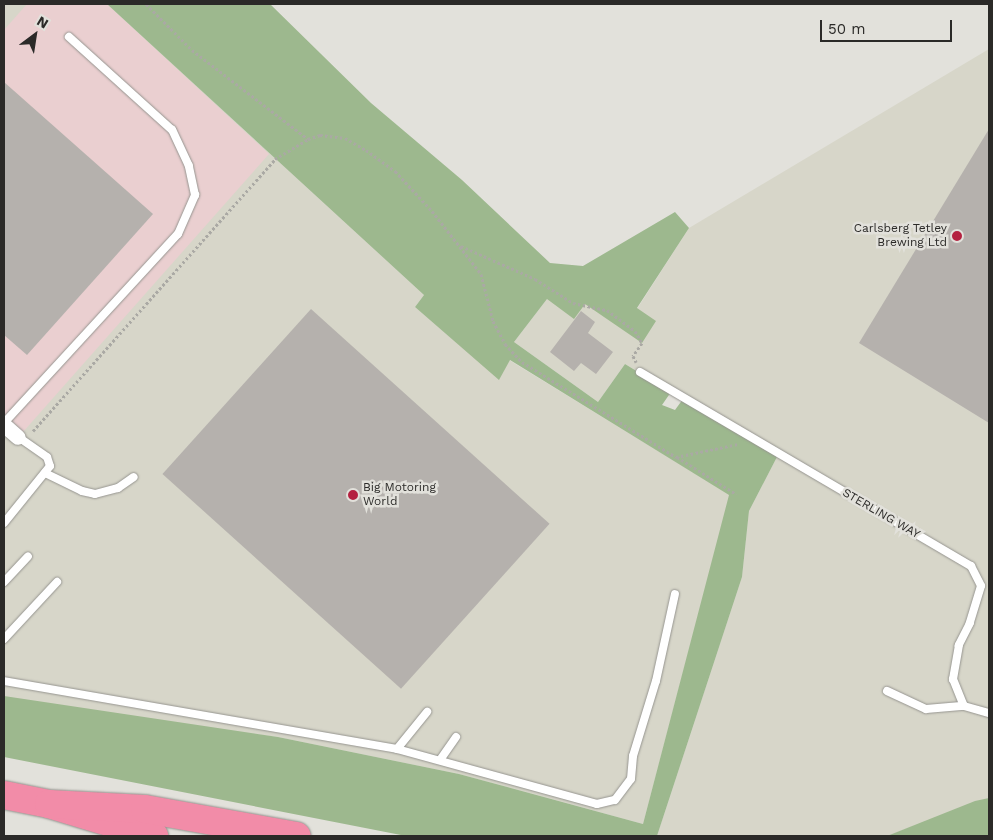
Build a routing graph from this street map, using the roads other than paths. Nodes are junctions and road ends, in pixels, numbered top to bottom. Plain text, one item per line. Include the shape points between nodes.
1 (69, 37) dead end
2 (640, 372) road end
3 (4, 424) edge
4 (18, 437) joint
5 (45, 473) junction
6 (134, 477) dead end
7 (4, 523) edge
8 (28, 556) dead end
9 (4, 582) edge
10 (57, 582) dead end
11 (675, 594) dead end
12 (4, 639) edge
13 (4, 681) edge
14 (887, 691) dead end
15 (964, 706) junction
16 (427, 712) dead end
17 (989, 714) edge
18 (456, 737) dead end
19 (397, 749) junction
20 (440, 760) junction
21 (4, 795) edge
22 (48, 804) junction
23 (154, 836) edge
24 (297, 836) edge

1 - 3 lane via 172,130 189,166 195,196 178,234
2 - 15 lane, STERLING WAY via 971,566 981,586 970,623 959,645 953,678
3 - 4 street
4 - 5 lane via 47,457 50,466
5 - 6 lane via 95,494 118,488
5 - 7 lane
8 - 9 lane
10 - 12 lane
11 - 20 lane via 656,681 633,756 631,780 615,800 596,804
13 - 19 lane
14 - 15 lane via 926,709
15 - 17 lane
16 - 19 lane
18 - 20 lane
19 - 20 lane
21 - 22 highway
22 - 23 highway
22 - 24 highway via 145,809

